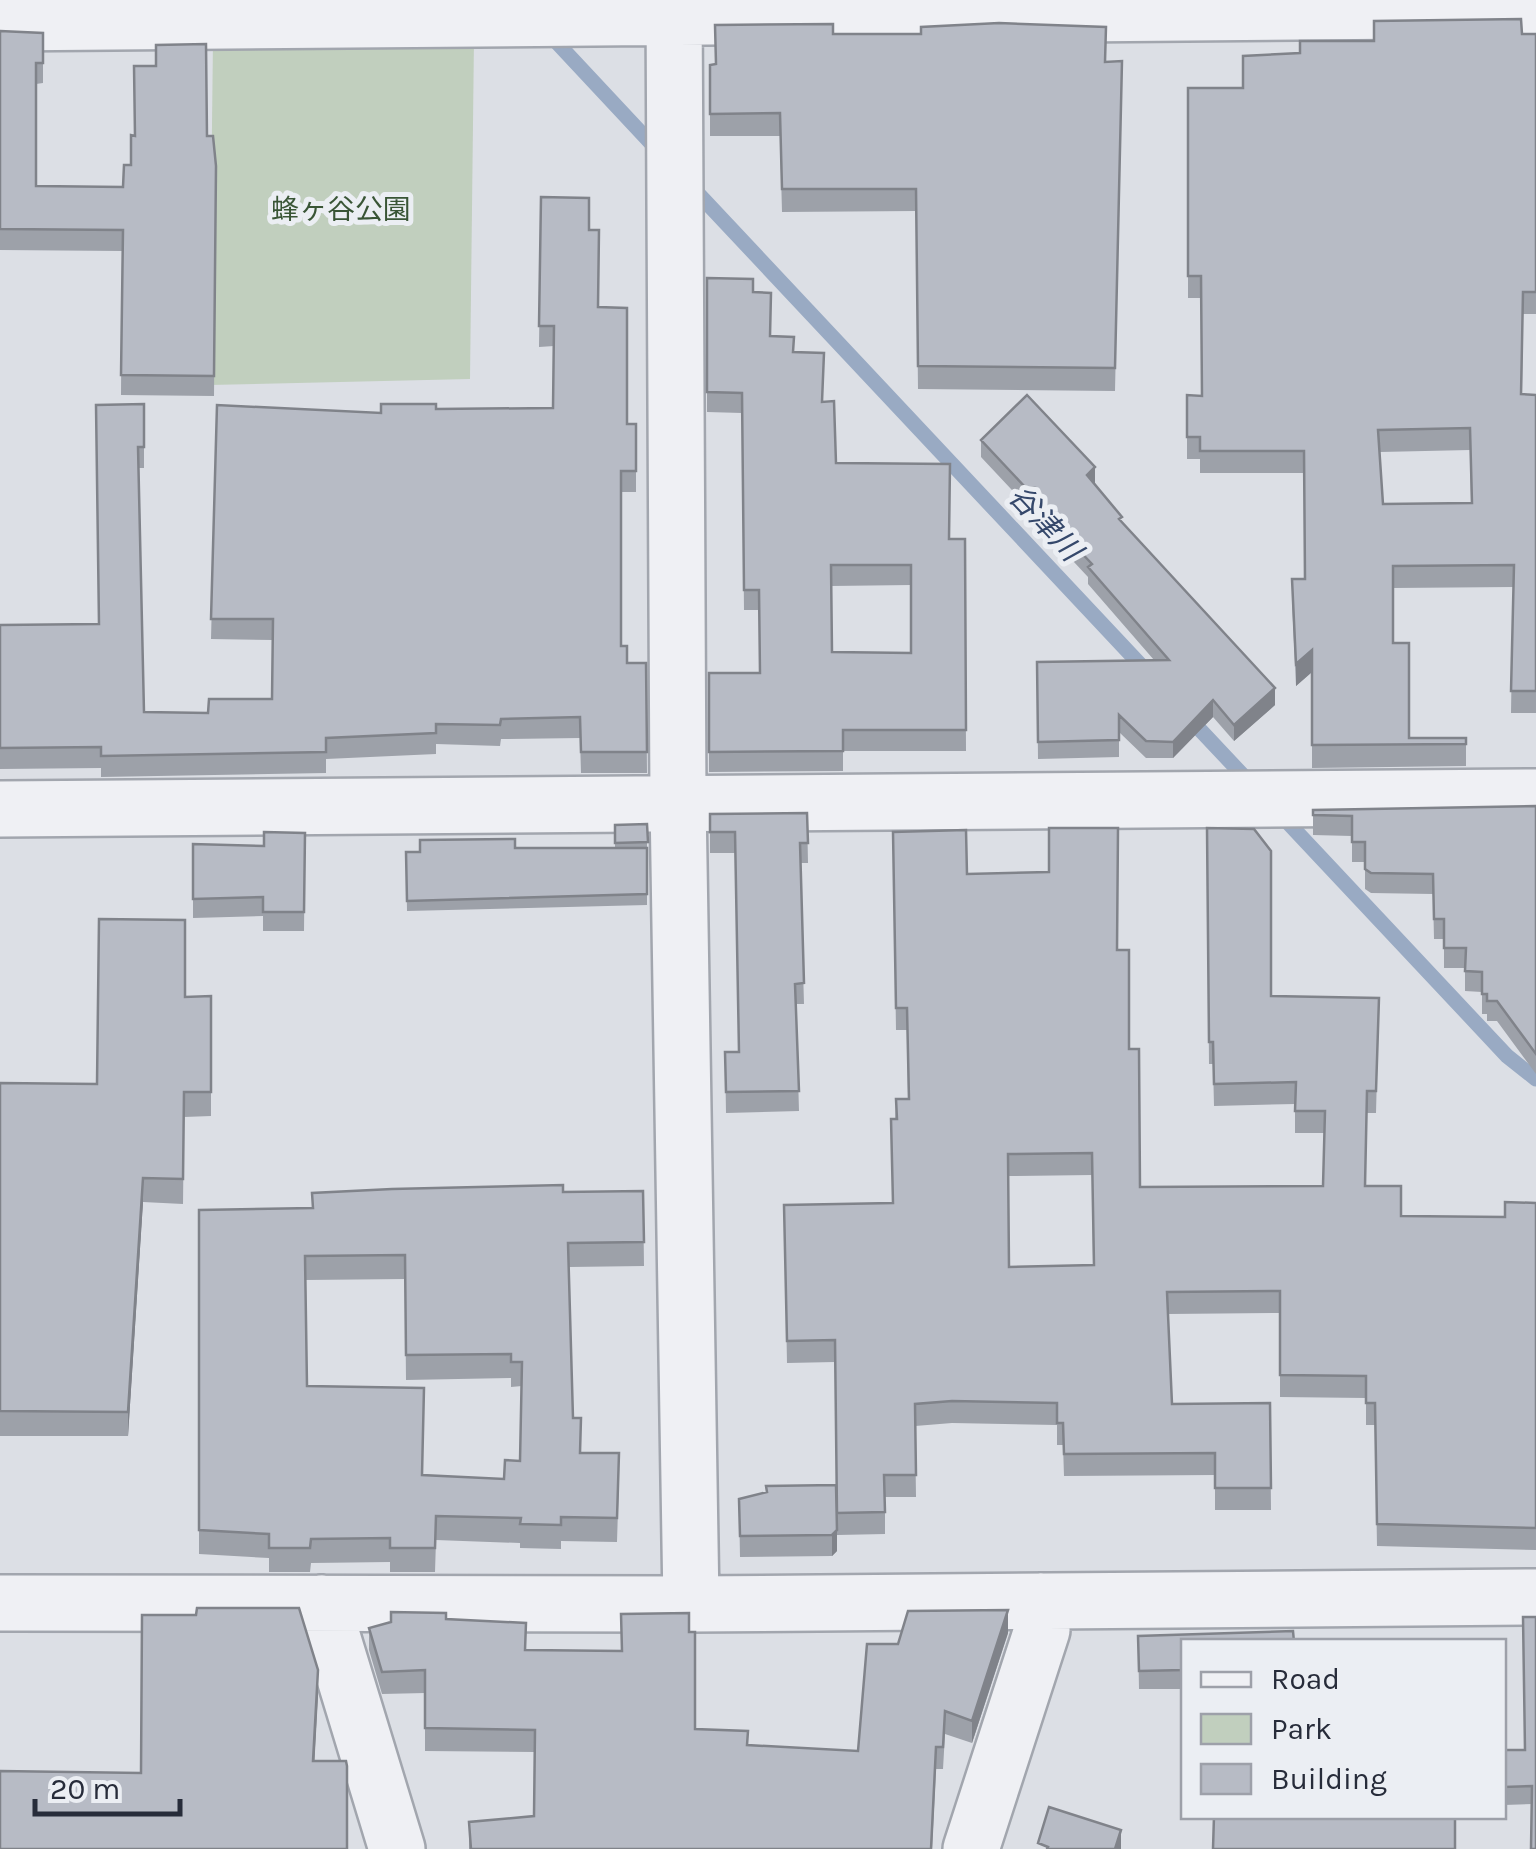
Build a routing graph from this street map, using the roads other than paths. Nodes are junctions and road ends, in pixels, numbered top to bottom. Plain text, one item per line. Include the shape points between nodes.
1 (674, 7) edge
2 (1536, 10) edge
3 (0, 23) edge
4 (1536, 797) edge
5 (678, 801) junction
6 (0, 809) edge
7 (1536, 1597) edge
8 (1041, 1601) junction
9 (0, 1602) edge
10 (322, 1604) junction
11 (691, 1604) junction
12 (396, 1849) edge
13 (971, 1849) edge

1 - 2 street
1 - 3 street
1 - 5 street
4 - 5 street
5 - 6 street
5 - 11 street
7 - 8 street
8 - 11 street
8 - 13 street via 1042,1630
9 - 10 street
10 - 11 street
10 - 12 street

